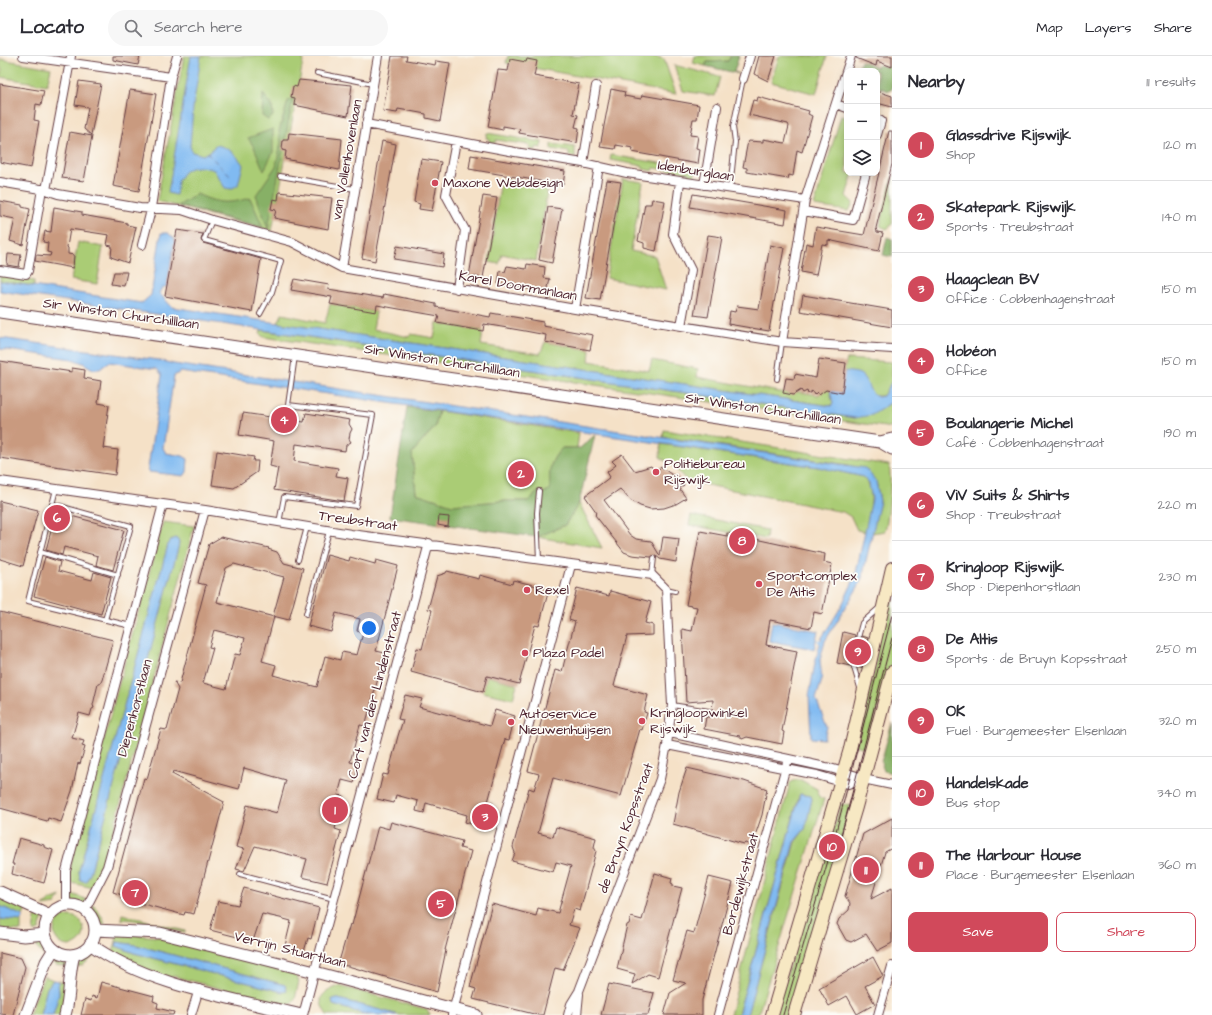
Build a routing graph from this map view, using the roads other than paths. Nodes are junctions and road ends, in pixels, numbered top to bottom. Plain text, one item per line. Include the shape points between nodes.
1 (23, 56) edge
2 (177, 56) edge
3 (378, 56) edge
4 (750, 56) edge
5 (851, 56) edge
6 (70, 60) edge
7 (317, 73) dead end
8 (170, 78) junction
9 (743, 79) joint
10 (373, 84) junction
11 (596, 86) dead end
12 (836, 104) junction
13 (717, 107) dead end
14 (844, 107) edge
15 (366, 124) junction
16 (456, 141) junction
17 (583, 163) junction
18 (599, 166) junction
19 (280, 176) dead end
20 (865, 176) edge
21 (0, 182) edge
22 (680, 182) junction
23 (704, 185) junction
24 (355, 189) junction
25 (44, 190) junction
26 (730, 190) junction
27 (805, 200) junction
28 (150, 208) junction
29 (804, 211) junction
30 (212, 220) junction
31 (142, 245) dead end
32 (342, 268) junction
33 (0, 270) edge
34 (457, 288) junction
35 (575, 309) junction
36 (0, 312) edge
37 (260, 314) dead end
38 (681, 326) junction
39 (782, 342) junction
40 (892, 348) edge
41 (295, 355) junction
42 (777, 378) dead end
43 (892, 439) edge
44 (880, 442) junction
45 (892, 449) edge
46 (0, 481) edge
47 (56, 489) junction
48 (539, 491) dead end
49 (52, 504) junction
50 (163, 504) junction
51 (205, 510) junction
52 (279, 523) junction
53 (307, 528) junction
54 (329, 531) junction
55 (429, 543) junction
56 (40, 552) junction
57 (654, 558) dead end
58 (298, 560) dead end
59 (539, 560) junction
60 (571, 565) junction
61 (892, 568) edge
62 (118, 575) junction
63 (654, 576) junction
64 (666, 589) junction
65 (675, 591) dead end
66 (884, 604) junction
67 (306, 614) dead end
68 (105, 620) junction
69 (131, 626) junction
70 (892, 672) edge
71 (862, 694) junction
72 (672, 705) junction
73 (709, 711) dead end
74 (670, 733) junction
75 (667, 745) junction
76 (788, 759) junction
77 (786, 769) junction
78 (842, 777) junction
79 (863, 779) junction
80 (892, 785) edge
81 (240, 874) dead end
82 (0, 892) edge
83 (334, 899) junction
84 (66, 906) junction
85 (85, 910) junction
86 (50, 915) junction
87 (95, 930) junction
88 (0, 933) edge
89 (46, 934) junction
90 (90, 944) junction
91 (54, 949) junction
92 (74, 955) junction
93 (892, 966) edge
94 (315, 972) junction
95 (199, 989) junction
96 (579, 991) junction
97 (452, 1012) edge
98 (26, 1015) edge
99 (65, 1015) edge
100 (191, 1015) edge
101 (302, 1015) edge
102 (476, 1015) edge
103 (568, 1015) edge
104 (577, 1015) edge
105 (718, 1015) edge
106 (772, 1015) edge
107 (794, 1015) edge
108 (878, 1015) edge

1 - 6 street
2 - 8 street
3 - 10 street, van Vollenhovenlaan
4 - 9 street
5 - 12 street
6 - 8 street
6 - 25 street
7 - 10 lane
8 - 28 street
9 - 26 lane via 733,128 735,142
10 - 15 street, van Vollenhovenlaan
11 - 17 street
12 - 14 street
12 - 27 street
13 - 23 street
15 - 16 street, Idenburglaan
15 - 24 street, van Vollenhovenlaan
16 - 17 street, Idenburglaan
16 - 34 street via 446,195 465,230
17 - 18 street, Idenburglaan
18 - 22 street, Idenburglaan
18 - 35 street
19 - 24 lane
20 - 29 street via 853,220
21 - 25 street, Karel Doormanlaan
22 - 23 street, Idenburglaan
22 - 38 street via 673,234 691,270
23 - 26 street, Idenburglaan
24 - 32 street, van Vollenhovenlaan
25 - 28 street, Karel Doormanlaan
25 - 33 street via 26,274
26 - 27 street, Idenburglaan
27 - 29 street
28 - 30 street, Karel Doormanlaan via 182,210
28 - 31 street
29 - 39 street
30 - 32 street, Karel Doormanlaan via 292,242
30 - 37 lane via 204,240 281,261 272,292
32 - 34 street, Karel Doormanlaan
34 - 35 street, Karel Doormanlaan
35 - 38 street, Karel Doormanlaan
36 - 41 street, Sir Winston Churchilllaan
38 - 39 street, Karel Doormanlaan
39 - 40 street, Karel Doormanlaan
39 - 42 lane
41 - 44 street, Sir Winston Churchilllaan
41 - 52 lane via 288,405 373,415 356,506 284,497
43 - 44 street, Sir Winston Churchilllaan
44 - 45 street, Sir Winston Churchilllaan
46 - 47 street, Treubstraat
47 - 49 lane
47 - 50 street, Treubstraat
48 - 59 lane
49 - 56 lane
49 - 62 lane via 131,526
50 - 51 street, Treubstraat
50 - 69 street, Diepenhorstlaan
51 - 52 street, Treubstraat
51 - 85 street, Diepenhorstlaan via 107,867
52 - 53 street, Treubstraat
53 - 54 street, Treubstraat
53 - 58 lane
54 - 55 street, Treubstraat
54 - 67 lane
55 - 59 street, Treubstraat
55 - 83 street, Cort van der Lindenstraat
56 - 62 lane
56 - 68 lane via 28,601
57 - 63 lane
59 - 60 street, Treubstraat
60 - 63 street, Treubstraat
60 - 97 street
61 - 66 main road
62 - 68 lane
63 - 64 street
64 - 65 lane
64 - 72 street, de Bruyn Kopsstraat
66 - 71 main road
66 - 71 lane via 862,623 859,634 853,664
68 - 69 lane
69 - 84 street, Diepenhorstlaan via 66,871
70 - 79 main road
71 - 78 main road
72 - 73 lane
72 - 74 street, de Bruyn Kopsstraat
74 - 75 street, de Bruyn Kopsstraat
74 - 76 street
75 - 77 street
75 - 96 street, de Bruyn Kopsstraat via 660,779
76 - 77 street, Bordewijkstraat
76 - 78 street
77 - 78 street
77 - 105 street, Bordewijkstraat
78 - 79 street
78 - 106 main road
79 - 80 street
79 - 107 main road
81 - 83 lane
82 - 86 street
83 - 94 street, Cort van der Lindenstraat
84 - 85 street
84 - 86 street
85 - 87 street via 92,919
86 - 89 street
87 - 90 street
87 - 94 street, Verrijn Stuartlaan via 160,933
88 - 89 street via 24,936
89 - 91 street via 48,943
90 - 92 street via 82,952
90 - 95 street via 147,975
91 - 92 street via 62,954
91 - 98 street via 46,962
92 - 99 street
93 - 108 street
94 - 97 street, Verrijn Stuartlaan
94 - 101 street, Cort van der Lindenstraat
95 - 100 street
95 - 101 street
96 - 103 street, de Bruyn Kopsstraat
96 - 104 street, de Bruyn Kopsstraat
97 - 102 street, Verrijn Stuartlaan

